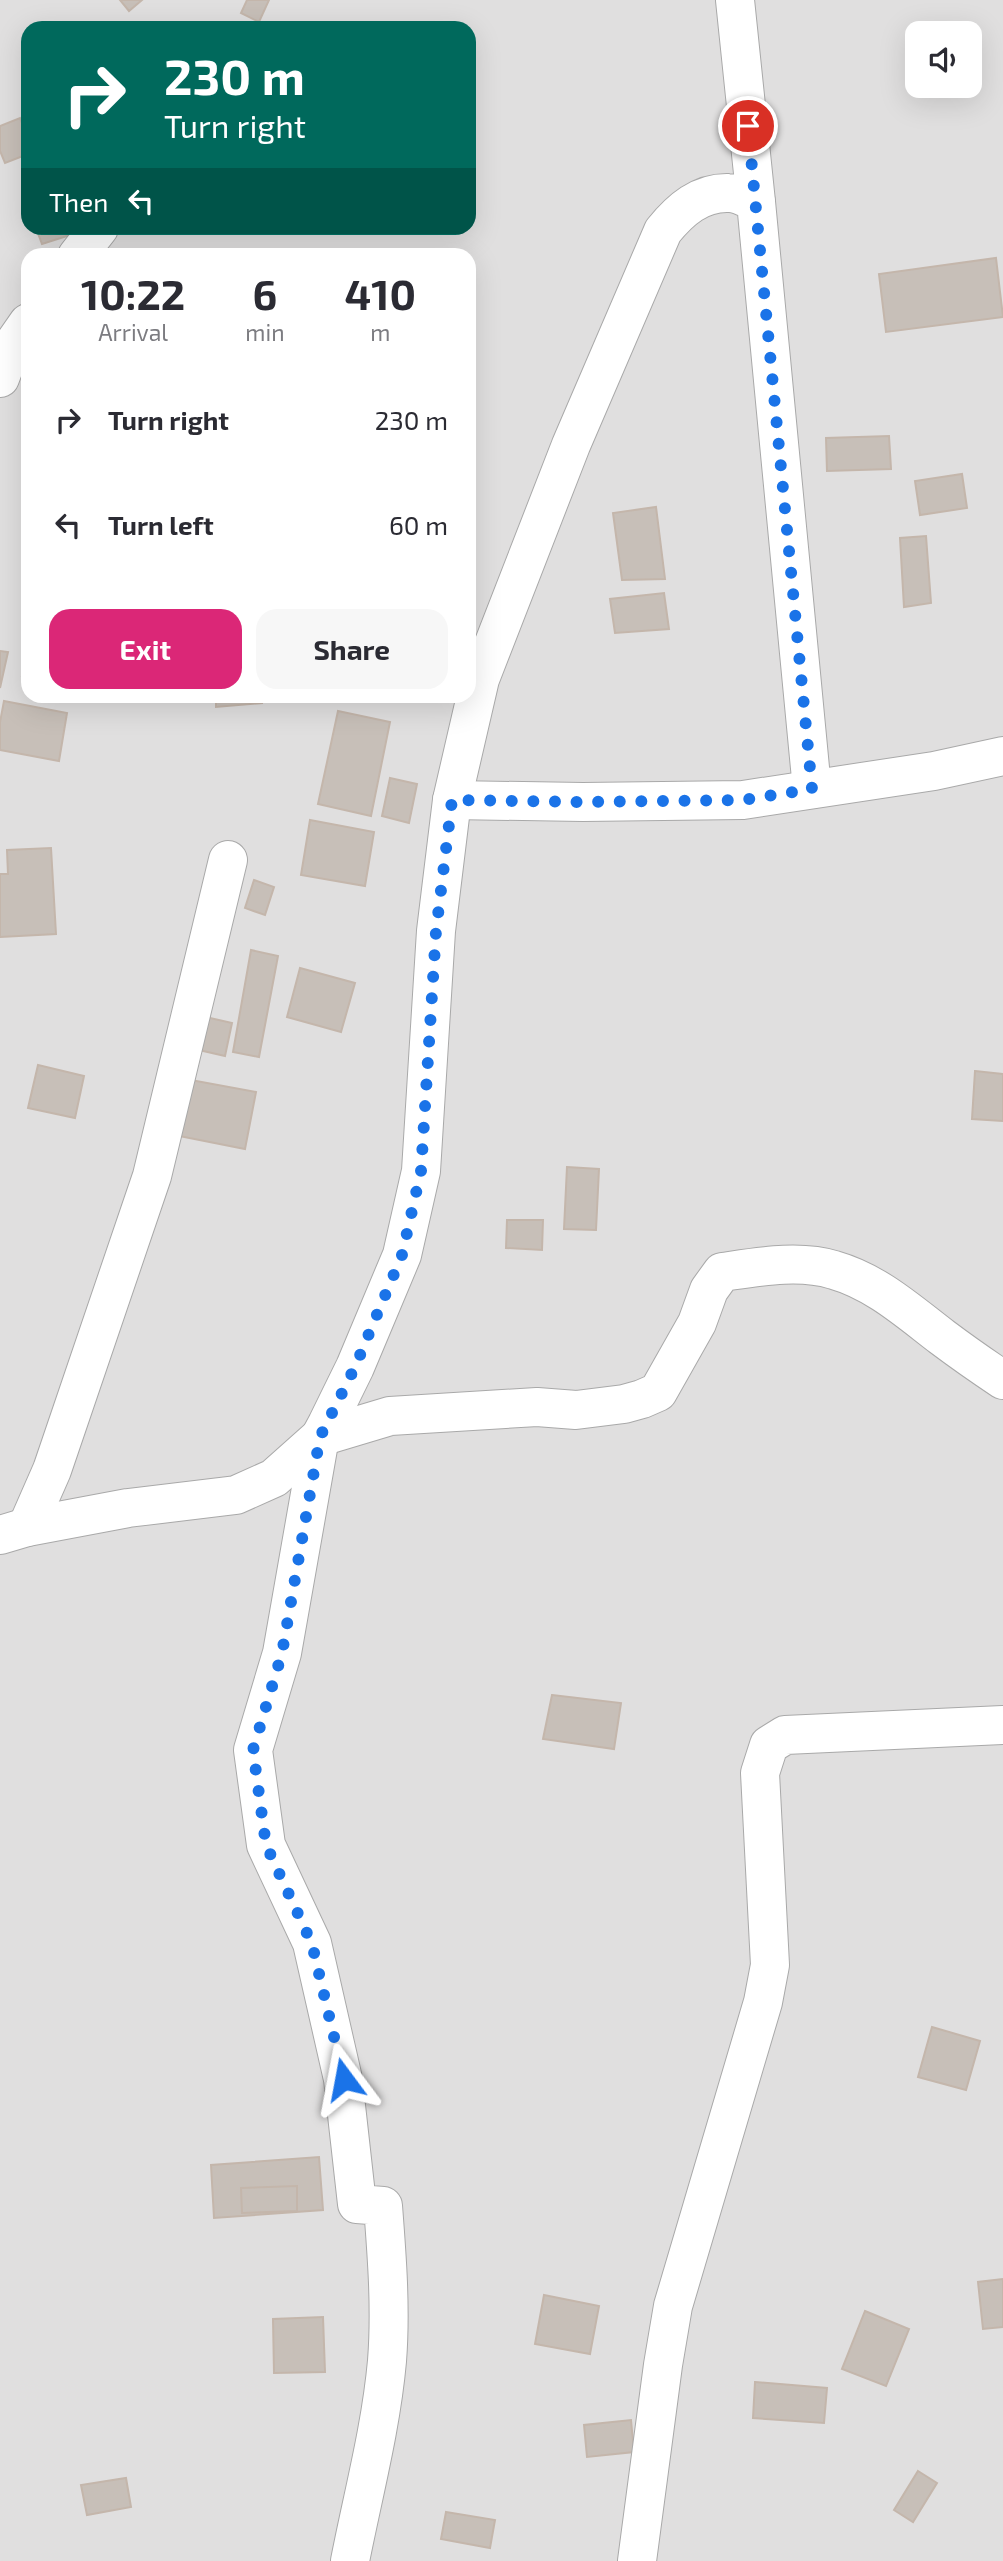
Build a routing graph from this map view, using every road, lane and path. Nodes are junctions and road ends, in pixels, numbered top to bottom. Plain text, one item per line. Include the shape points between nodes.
1 (735, 0) edge
2 (756, 202) junction
3 (21, 333) edge
4 (0, 378) edge
5 (476, 696) edge
6 (474, 703) edge
7 (1003, 756) edge
8 (812, 789) junction
9 (452, 800) junction
10 (228, 860) dead end
11 (1003, 1380) edge
12 (320, 1437) junction
13 (14, 1531) edge
14 (1003, 1725) edge
15 (350, 2561) edge
16 (637, 2561) edge

1 - 2 street
2 - 5 street via 731,192 697,199 663,231 572,445
2 - 8 street
3 - 4 street
6 - 9 street
7 - 8 street
8 - 9 street via 743,800
9 - 12 street via 436,931 421,1171 402,1255
10 - 13 street via 152,1176 52,1470
11 - 12 street via 876,1287 832,1269 797,1265 745,1269 722,1272 658,1392 642,1399 576,1410 537,1407 390,1416
12 - 13 street via 274,1478 236,1495 128,1508
12 - 15 street via 282,1653 253,1750 266,1845 312,1944 344,2079 357,2204 383,2206 387,2361
14 - 16 street via 785,1735 769,1745 760,1773 770,1965 673,2306

